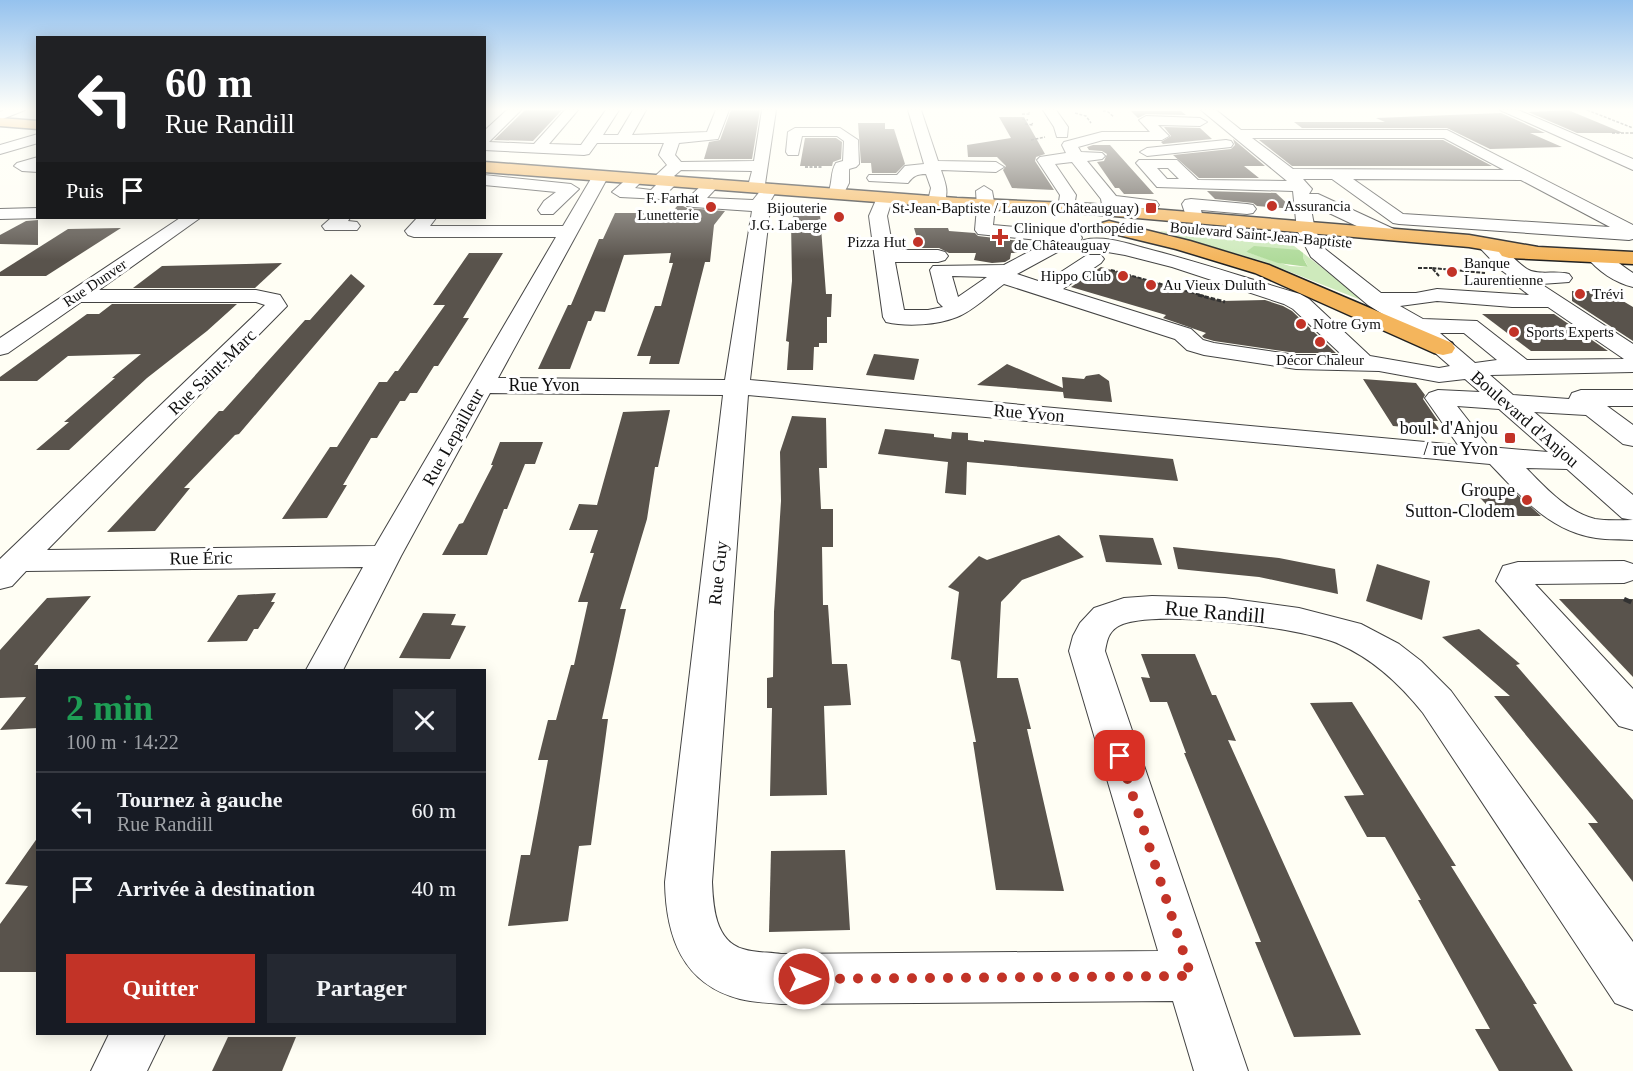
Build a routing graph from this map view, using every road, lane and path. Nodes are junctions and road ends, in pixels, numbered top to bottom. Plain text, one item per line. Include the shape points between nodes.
1 (576, 160) edge
2 (667, 160) edge
3 (696, 160) edge
4 (773, 160) edge
5 (783, 160) edge
6 (851, 160) edge
7 (930, 160) edge
8 (1045, 160) edge
9 (1077, 160) edge
10 (1170, 160) edge
11 (1268, 160) edge
12 (1496, 160) edge
13 (1180, 163) junction
14 (0, 164) edge
15 (34, 164) edge
16 (694, 166) junction
17 (996, 167) dead end
18 (493, 168) edge
19 (566, 172) junction
20 (934, 172) junction
21 (1633, 173) edge
22 (1288, 174) junction
23 (1335, 174) junction
24 (1610, 174) dead end
25 (601, 175) junction
26 (669, 175) junction
27 (1524, 175) junction
28 (874, 178) dead end
29 (486, 180) edge
30 (775, 180) junction
31 (712, 184) junction
32 (1193, 184) junction
33 (959, 191) junction
34 (844, 194) junction
35 (1305, 194) junction
36 (885, 197) junction
37 (989, 199) junction
38 (937, 201) junction
39 (1150, 205) dead end
40 (1111, 206) junction
41 (1247, 209) dead end
42 (1192, 211) junction
43 (36, 213) edge
44 (1071, 213) junction
45 (2, 214) edge
46 (842, 214) dead end
47 (698, 216) dead end
48 (190, 219) edge
49 (426, 219) edge
50 (574, 221) junction
51 (1308, 233) junction
52 (1633, 233) edge
53 (1389, 234) junction
54 (1332, 235) junction
55 (1061, 237) junction
56 (1090, 247) junction
57 (1491, 248) junction
58 (884, 256) junction
59 (938, 256) dead end
60 (1596, 256) junction
61 (1633, 258) edge
62 (1443, 263) dead end
63 (1418, 268) dead end
64 (1432, 268) junction
65 (1448, 269) junction
66 (1487, 273) dead end
67 (1004, 274) junction
68 (1526, 278) junction
69 (1562, 278) dead end
70 (1442, 280) dead end
71 (1632, 284) edge
72 (1305, 286) junction
73 (1046, 291) junction
74 (1278, 294) junction
75 (77, 296) junction
76 (1376, 300) junction
77 (1398, 300) junction
78 (1552, 301) junction
79 (959, 306) junction
80 (1418, 326) junction
81 (0, 348) edge
82 (1443, 348) junction
83 (1630, 360) edge
84 (1363, 363) junction
85 (1520, 366) junction
86 (1470, 371) junction
87 (482, 385) junction
88 (737, 387) junction
89 (1633, 398) edge
90 (1507, 403) junction
91 (1593, 408) junction
92 (1633, 409) edge
93 (1633, 438) edge
94 (1475, 449) junction
95 (1575, 461) junction
96 (1633, 511) edge
97 (1633, 530) edge
98 (385, 556) junction
99 (9, 569) edge
100 (1630, 575) edge
101 (326, 669) edge
102 (1633, 715) edge
103 (1191, 976) junction
104 (1633, 985) edge
105 (137, 1035) edge
106 (118, 1071) edge
107 (1221, 1071) edge

1 - 19 street
2 - 26 street
3 - 16 street
4 - 30 street, Rue Guy
5 - 30 street
6 - 34 street via 851,164 841,166
7 - 20 street
8 - 44 street via 1068,195
9 - 40 street
10 - 13 street
11 - 22 street
12 - 27 street
13 - 32 street
13 - 32 street via 1144,163 1163,184
14 - 15 street
16 - 26 street
16 - 30 street
17 - 20 street
18 - 19 highway, Boulevard Saint-Jean-Baptiste
19 - 25 highway, Boulevard Saint-Jean-Baptiste
20 - 28 street via 910,164 912,172 904,174 902,180
20 - 33 street
20 - 38 street via 940,194
21 - 24 street
22 - 23 street
22 - 35 street
23 - 27 street
23 - 52 street via 1399,219
25 - 26 highway, Boulevard Saint-Jean-Baptiste
25 - 50 street, Rue Lepailleur
26 - 31 highway, Boulevard Saint-Jean-Baptiste
27 - 52 street
29 - 50 street via 566,186 571,189 538,210
30 - 31 highway, Boulevard Saint-Jean-Baptiste
30 - 31 street via 693,202
30 - 34 highway, Boulevard Saint-Jean-Baptiste
30 - 47 street
30 - 88 street, Rue Guy
32 - 35 street
33 - 37 highway, Boulevard Saint-Jean-Baptiste
33 - 38 highway, Boulevard Saint-Jean-Baptiste
34 - 36 highway, Boulevard Saint-Jean-Baptiste
34 - 46 street
35 - 42 street via 1182,195
35 - 51 street
35 - 53 street
35 - 54 street, Boulevard d'Anjou via 1321,208
36 - 38 highway, Boulevard Saint-Jean-Baptiste
36 - 58 street via 878,216
37 - 44 highway, Boulevard Saint-Jean-Baptiste
37 - 55 street via 975,229
39 - 40 street
40 - 42 highway, Boulevard Saint-Jean-Baptiste
40 - 44 highway, Boulevard Saint-Jean-Baptiste
41 - 42 street
42 - 51 highway, Boulevard Saint-Jean-Baptiste
43 - 45 street
44 - 51 highway, Boulevard Saint-Jean-Baptiste
44 - 56 street via 1075,227
44 - 72 highway via 1203,250
48 - 75 street, Rue Dunver
49 - 50 street via 414,231
50 - 87 street, Rue Lepailleur
51 - 54 highway, Boulevard Saint-Jean-Baptiste
51 - 76 street, Boulevard d'Anjou via 1323,257
53 - 54 highway, Boulevard Saint-Jean-Baptiste
53 - 57 highway, Boulevard Saint-Jean-Baptiste
54 - 57 highway, Boulevard Saint-Jean-Baptiste
54 - 77 street, Boulevard d'Anjou via 1344,253
55 - 56 street
55 - 67 street via 1056,245
56 - 73 street
56 - 74 street via 1126,249
57 - 60 highway, Boulevard Saint-Jean-Baptiste
57 - 68 street
58 - 59 street
58 - 79 street via 894,316 938,316
60 - 61 highway, Boulevard Saint-Jean-Baptiste
60 - 71 street
62 - 65 path
63 - 64 path
64 - 65 path
64 - 70 path
65 - 66 path
67 - 73 street
67 - 79 street
67 - 79 street via 940,270 949,302
68 - 69 street
68 - 78 street via 1527,284
72 - 74 street
72 - 82 highway
73 - 84 street via 1183,334 1195,345 1212,350 1296,362
74 - 84 street via 1301,304
75 - 81 street, Rue Dunver
75 - 99 street, Rue Saint-Marc via 265,297 276,306
76 - 77 street
76 - 80 street, Boulevard d'Anjou
77 - 78 street via 1437,295
77 - 80 street, Boulevard d'Anjou
78 - 83 street
80 - 82 street, Boulevard d'Anjou
80 - 85 street via 1471,320
82 - 86 street, Boulevard d'Anjou
83 - 85 street
84 - 86 street via 1439,375
85 - 86 street
86 - 90 street, Boulevard d'Anjou
87 - 88 street, Rue Yvon
87 - 98 street, Rue Lepailleur
88 - 94 street, Rue Yvon
88 - 103 street, Rue Guy via 688,890 697,938 709,956 732,971 781,979
89 - 91 street via 1581,398
90 - 91 street
90 - 94 street via 1432,397
90 - 95 street, Boulevard d'Anjou
91 - 92 street
91 - 93 street
94 - 95 street, Rue Yvon
94 - 97 street via 1557,511 1558,524
95 - 96 street, Boulevard d'Anjou
98 - 99 street, Rue Éric
98 - 101 street, Rue Lepailleur
100 - 102 street via 1518,573 1513,581
103 - 104 street, Rue Randill via 1087,651 1095,626 1106,616 1134,608 1178,608 1306,620 1348,633 1403,666 1437,702
103 - 107 street, Rue Randill
105 - 106 street

